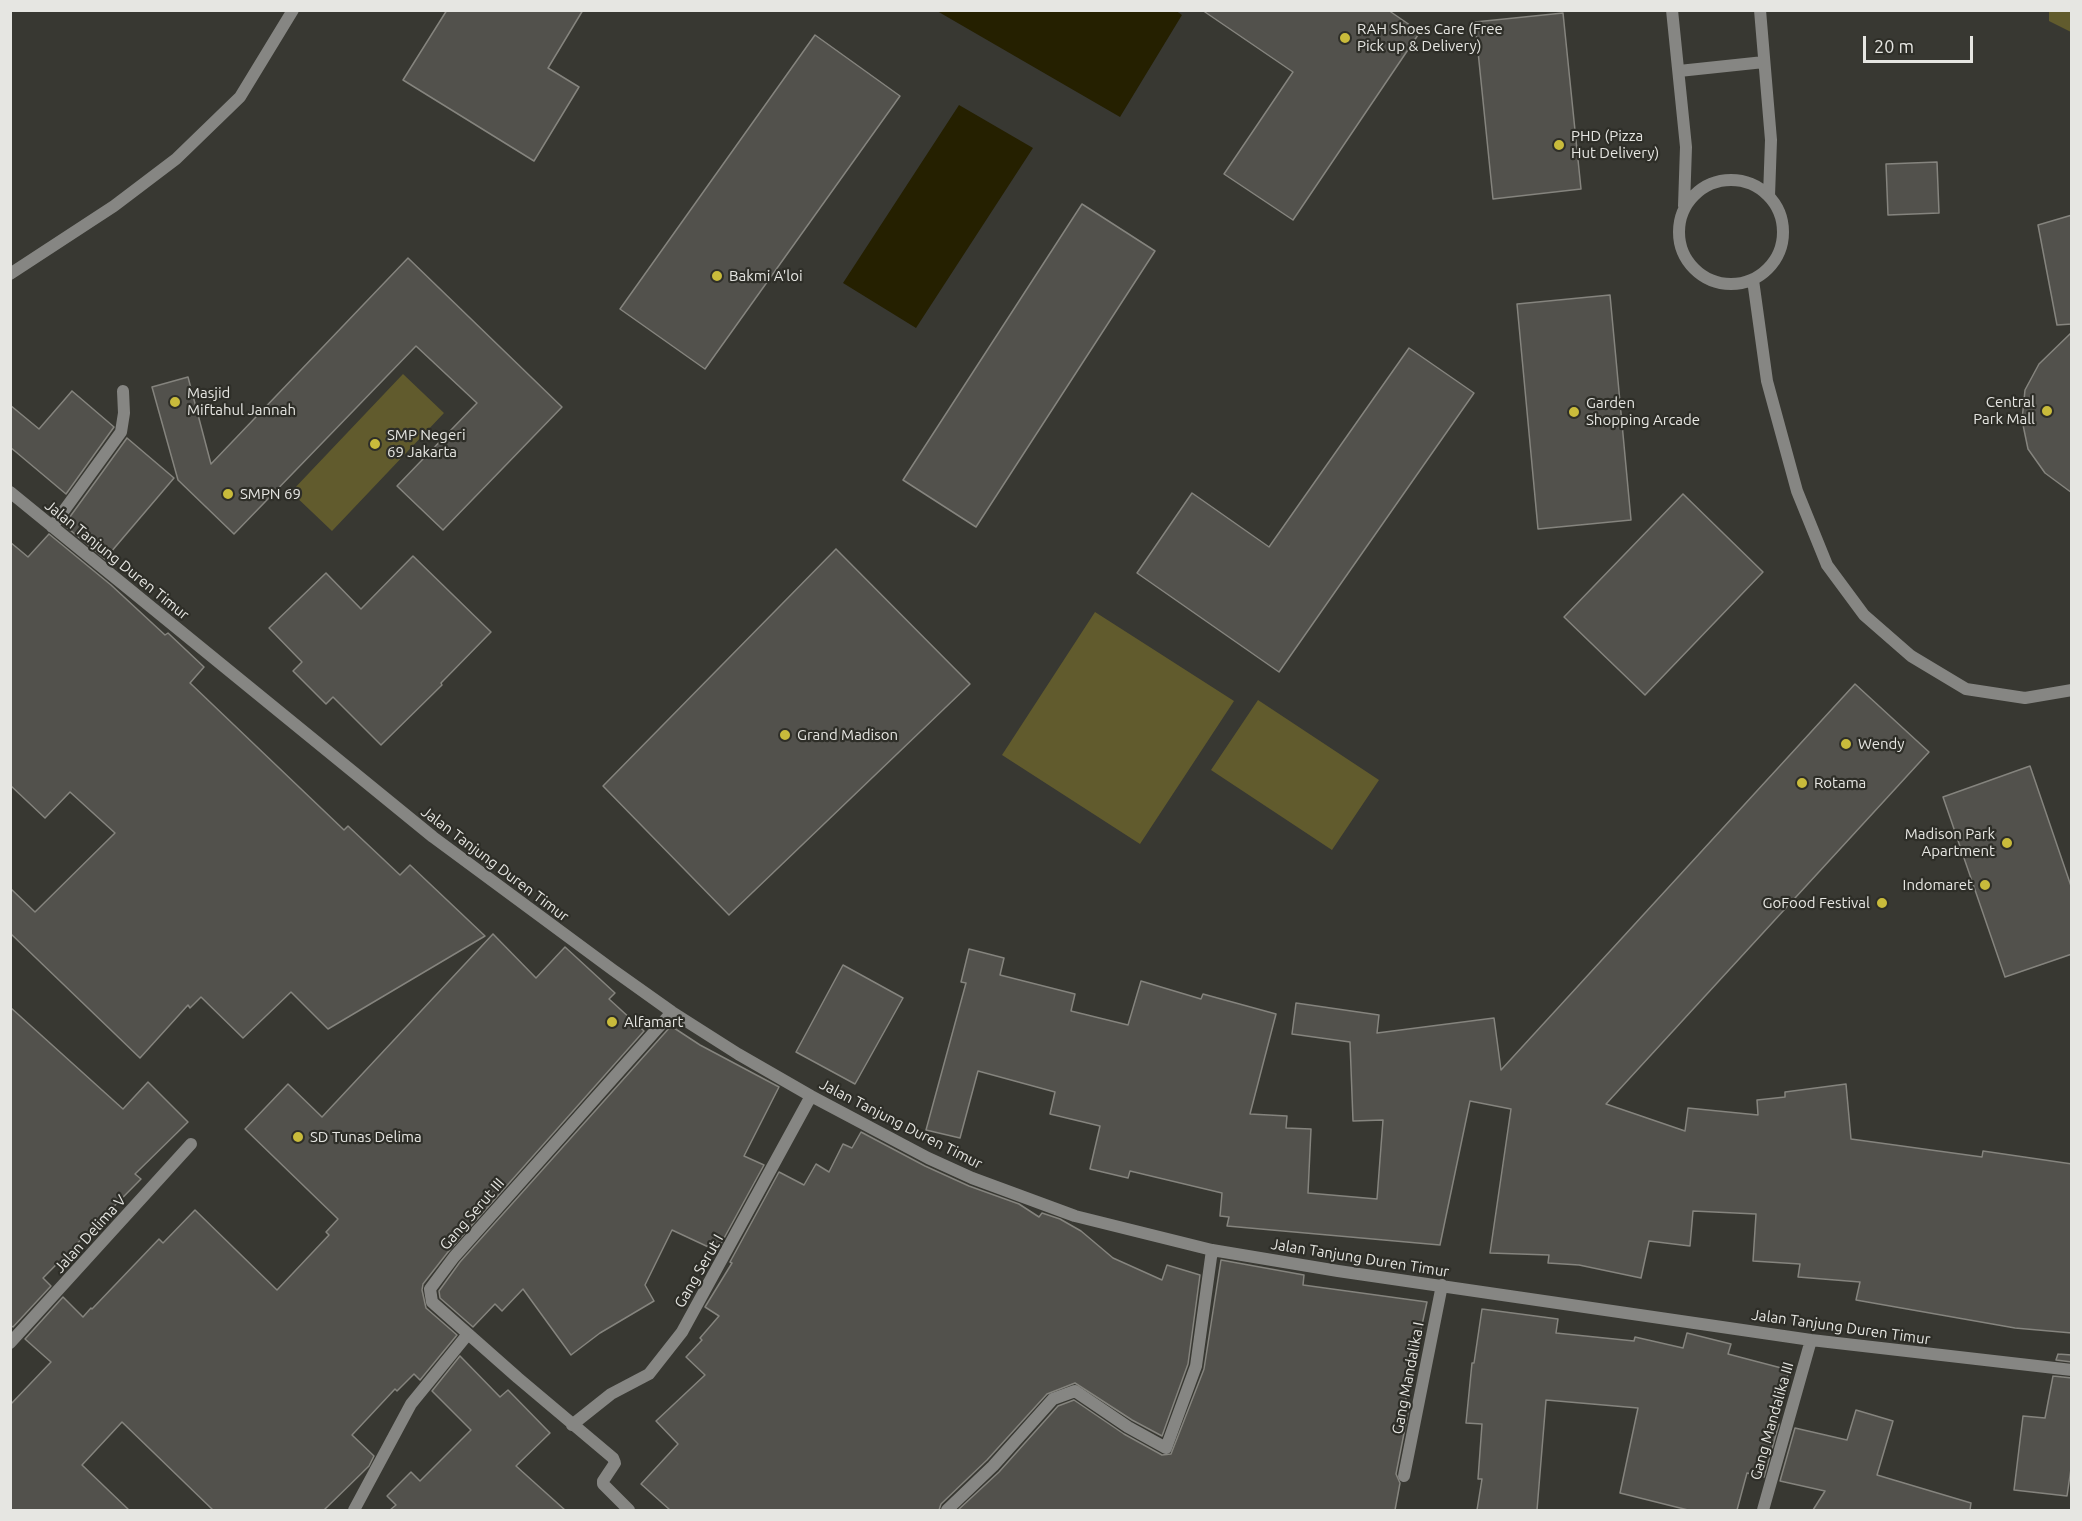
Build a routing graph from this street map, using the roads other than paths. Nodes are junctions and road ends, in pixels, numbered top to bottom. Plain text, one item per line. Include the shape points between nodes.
1 (293, 10) edge
2 (1672, 10) edge
3 (1760, 10) edge
4 (1764, 62) junction
5 (1679, 71) junction
6 (1769, 196) junction
7 (1684, 206) junction
8 (10, 274) edge
9 (1753, 280) junction
10 (123, 391) dead end
11 (10, 492) edge
12 (52, 527) junction
13 (2072, 690) edge
14 (672, 1012) junction
15 (812, 1096) junction
16 (191, 1144) dead end
17 (1212, 1250) junction
18 (1442, 1285) junction
19 (468, 1334) junction
20 (1810, 1340) junction
21 (10, 1343) edge
22 (2072, 1370) edge
23 (572, 1425) junction
24 (1404, 1476) dead end
25 (354, 1510) edge
26 (629, 1510) edge
27 (947, 1510) edge
28 (1763, 1510) edge

1 - 8 street via 240,97 176,159 114,206
2 - 5 street
3 - 4 street
4 - 5 street
4 - 6 street via 1771,140
5 - 7 street via 1686,147
6 - 7 street via 1741,180 1724,180 1708,184
6 - 9 street via 1779,209 1782,242 1777,257
7 - 9 street via 1678,222 1678,239 1692,268 1721,284
9 - 13 street via 1767,381 1797,491 1827,565 1864,615 1911,656 1966,689 2025,698
10 - 12 street via 121,432
11 - 12 street, Jalan Tanjung Duren Timur
12 - 14 street, Jalan Tanjung Duren Timur via 433,837
14 - 15 street, Jalan Tanjung Duren Timur
14 - 19 street, Gang Serut III via 430,1289 432,1302
15 - 17 street, Jalan Tanjung Duren Timur via 928,1158 1004,1190 1074,1216
15 - 23 street, Gang Serut I via 681,1332 649,1374 611,1394
16 - 21 street, Jalan Delima V
17 - 18 street, Jalan Tanjung Duren Timur
17 - 27 street via 1196,1366 1166,1448 1075,1391 1053,1399
18 - 20 street, Jalan Tanjung Duren Timur
18 - 24 street, Gang Mandalika I
19 - 23 street, Gang Serut III
19 - 25 street via 411,1404
20 - 22 street, Jalan Tanjung Duren Timur
20 - 28 street, Gang Mandalika III
23 - 26 street, Gang Serut III via 613,1458 615,1463 603,1484

